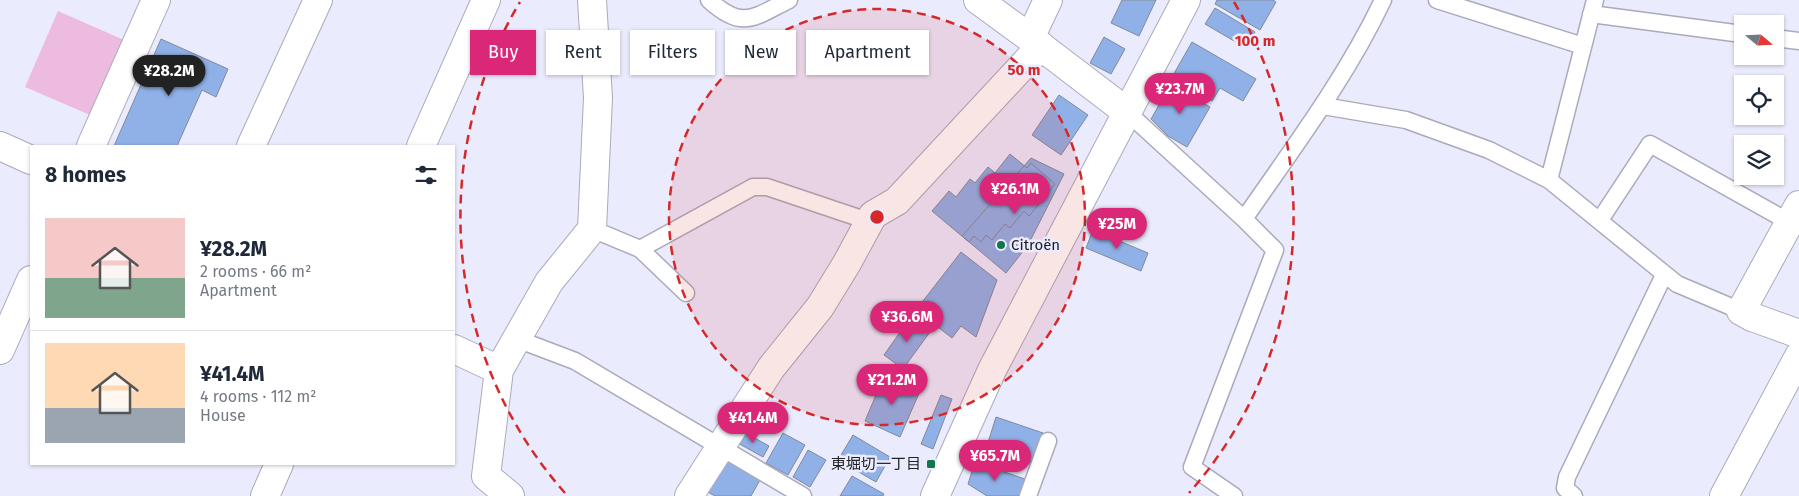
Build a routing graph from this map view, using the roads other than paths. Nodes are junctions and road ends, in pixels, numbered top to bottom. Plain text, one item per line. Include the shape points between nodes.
1 (156, 0) edge
2 (318, 0) edge
3 (486, 0) edge
4 (592, 0) edge
5 (709, 0) edge
6 (789, 0) edge
7 (978, 0) edge
8 (1048, 0) edge
9 (1186, 0) edge
10 (1383, 0) edge
11 (1436, 0) edge
12 (1593, 7) edge
13 (1734, 33) edge
14 (1784, 39) edge
15 (1799, 41) edge
16 (1036, 42) junction
17 (1583, 46) junction
18 (1323, 106) junction
19 (1127, 112) junction
20 (91, 145) edge
21 (251, 145) edge
22 (421, 145) edge
23 (0, 146) edge
24 (30, 160) edge
25 (1549, 180) junction
26 (1794, 214) edge
27 (1244, 220) junction
28 (1600, 220) junction
29 (868, 222) junction
30 (592, 229) junction
31 (640, 249) junction
32 (1664, 274) junction
33 (30, 282) edge
34 (686, 293) dead end
35 (1747, 314) junction
36 (7, 317) edge
37 (1799, 334) edge
38 (517, 339) junction
39 (455, 349) edge
40 (0, 350) edge
41 (1799, 356) edge
42 (500, 370) junction
43 (1048, 441) dead end
44 (721, 446) junction
45 (279, 465) edge
46 (265, 496) edge
47 (510, 496) edge
48 (688, 496) edge
49 (803, 496) edge
50 (935, 496) edge
51 (1028, 496) edge
52 (1234, 496) edge
53 (1574, 496) edge
54 (1724, 496) edge

1 - 20 street
2 - 21 street
3 - 22 street
4 - 30 street via 598,98
5 - 6 lane via 736,19 750,19
7 - 16 street
8 - 16 street
9 - 19 street
10 - 18 lane via 1368,32
11 - 17 lane
12 - 13 lane
12 - 17 lane
14 - 15 lane
16 - 19 street
16 - 29 street via 897,201 872,215
17 - 25 lane
18 - 25 lane via 1406,120 1489,150
18 - 27 lane
19 - 27 lane
19 - 50 street via 992,370
23 - 24 street
25 - 28 lane
26 - 28 lane via 1650,144
26 - 35 street
27 - 52 lane via 1275,250 1192,467
28 - 32 lane
29 - 31 lane via 767,187 752,187
29 - 44 street via 820,307 770,368
30 - 31 lane
30 - 38 street via 549,282
31 - 34 lane
32 - 35 lane via 1677,284
32 - 53 lane via 1567,477 1565,488
33 - 36 street
35 - 37 street
36 - 40 street
38 - 42 street
38 - 44 lane via 574,361
39 - 42 street
41 - 54 street
42 - 47 street via 486,476
43 - 51 lane
44 - 48 street
44 - 49 lane
45 - 46 street

